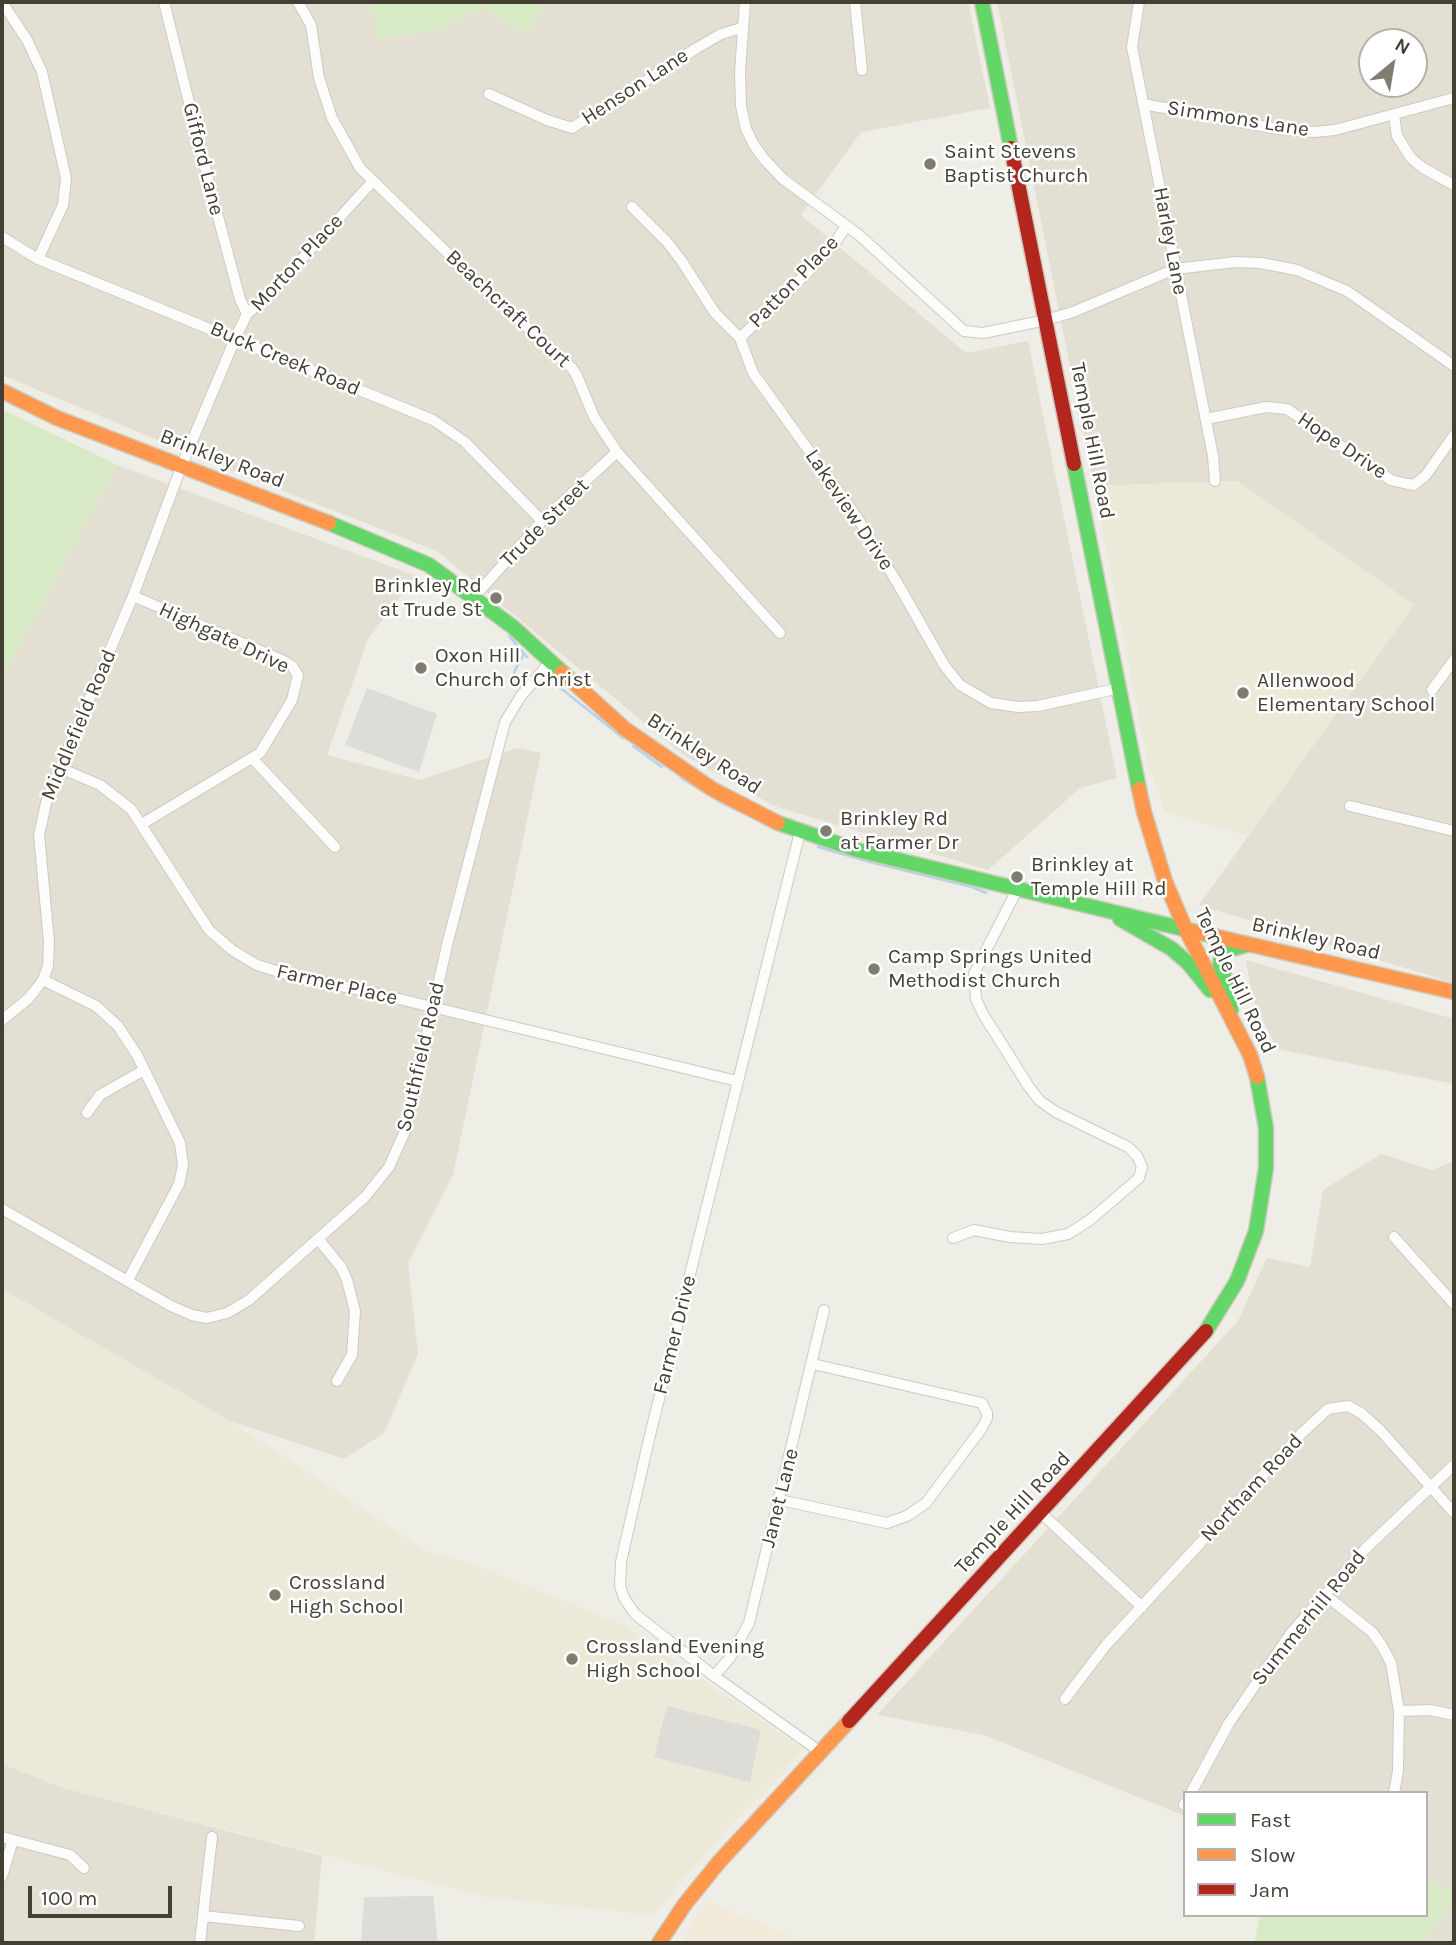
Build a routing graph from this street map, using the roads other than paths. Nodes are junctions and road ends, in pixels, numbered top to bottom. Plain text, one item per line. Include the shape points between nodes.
1 (2, 2) edge
2 (164, 2) edge
3 (298, 2) edge
4 (745, 2) edge
5 (855, 2) edge
6 (982, 2) edge
7 (1139, 2) edge
8 (742, 28) junction
9 (862, 70) dead end
10 (489, 94) dead end
11 (1454, 98) edge
12 (1143, 104) junction
13 (1394, 115) junction
14 (372, 183) junction
15 (1454, 186) edge
16 (632, 207) dead end
17 (846, 226) junction
18 (2, 237) edge
19 (38, 259) junction
20 (1175, 269) junction
21 (247, 314) junction
22 (1046, 320) junction
23 (740, 338) junction
24 (235, 340) junction
25 (1454, 366) edge
26 (2, 391) edge
27 (1206, 419) junction
28 (1454, 435) edge
29 (617, 452) junction
30 (182, 466) junction
31 (1215, 481) dead end
32 (542, 521) junction
33 (133, 596) junction
34 (475, 596) junction
35 (780, 633) dead end
36 (1454, 660) edge
37 (550, 662) junction
38 (1120, 688) junction
39 (1432, 690) dead end
40 (253, 759) junction
41 (60, 768) junction
42 (1350, 806) dead end
43 (142, 824) junction
44 (1454, 831) edge
45 (800, 832) junction
46 (335, 847) dead end
47 (1017, 890) junction
48 (1103, 910) junction
49 (1185, 928) junction
50 (1247, 944) junction
51 (43, 980) junction
52 (1454, 992) edge
53 (432, 1007) junction
54 (1231, 1015) junction
55 (2, 1020) edge
56 (144, 1070) junction
57 (737, 1081) junction
58 (88, 1113) dead end
59 (2, 1209) edge
60 (1394, 1237) dead end
61 (953, 1238) dead end
62 (319, 1240) junction
63 (128, 1280) junction
64 (1454, 1304) edge
65 (824, 1310) dead end
66 (813, 1364) junction
67 (337, 1381) dead end
68 (1454, 1465) edge
69 (1430, 1487) junction
70 (780, 1500) junction
71 (1041, 1513) junction
72 (1454, 1513) edge
73 (1324, 1594) junction
74 (1142, 1607) junction
75 (714, 1676) junction
76 (1065, 1699) dead end
77 (1399, 1711) junction
78 (1454, 1715) edge
79 (819, 1751) junction
80 (1192, 1791) edge
81 (1394, 1791) edge
82 (2, 1837) edge
83 (212, 1837) dead end
84 (13, 1840) junction
85 (84, 1868) dead end
86 (2, 1876) edge
87 (203, 1916) junction
88 (299, 1926) dead end
89 (200, 1943) edge
90 (659, 1943) edge

1 - 19 street via 42,72 66,178 63,205
2 - 21 street, Gifford Lane
3 - 14 street, Beachcraft Court via 311,25 319,78 332,118
4 - 8 street
5 - 9 street
6 - 22 main road, Temple Hill Road
7 - 12 street, Harley Lane via 1132,47
8 - 10 street, Henson Lane via 697,48 572,128
8 - 17 street via 741,106 754,145 783,179
11 - 13 street, Simmons Lane
12 - 13 street, Simmons Lane via 1306,132 1335,130
12 - 20 street, Harley Lane
13 - 15 street via 1397,136 1411,158
14 - 21 street, Morton Place
14 - 29 street, Beachcraft Court via 572,368 594,417
16 - 23 street, Lakeview Drive via 667,242 715,313
17 - 22 street via 964,331 983,333
17 - 23 street, Patton Place via 815,265
18 - 19 street, Buck Creek Road
19 - 24 street, Buck Creek Road
20 - 22 street
20 - 25 street via 1236,262 1297,270 1347,290
20 - 27 street, Harley Lane
21 - 24 street, Morton Place
22 - 38 main road, Temple Hill Road
23 - 38 street, Lakeview Drive via 753,373 858,519 960,685 991,703 1018,707
24 - 30 street, Morton Place
24 - 32 street, Buck Creek Road via 444,426 477,453
26 - 30 main road, Brinkley Road via 57,418
27 - 28 street, Hope Drive via 1266,407 1287,409 1391,480 1414,485
27 - 31 street, Harley Lane
29 - 32 street, Trude Street
29 - 35 street, Beachcraft Court
30 - 33 street, Middlefield Road
30 - 34 main road, Brinkley Road via 429,565
32 - 34 street, Trude Street
33 - 40 street, Highgate Drive via 261,650 297,671 292,700 266,746
33 - 41 street, Middlefield Road
34 - 37 main road, Brinkley Road
36 - 39 street
37 - 45 main road, Brinkley Road via 625,729 680,768 746,808
37 - 53 street, Southfield Road via 505,722
38 - 49 main road, Temple Hill Road via 1150,834
40 - 43 street, Highgate Drive
40 - 46 street
41 - 43 street, Farmer Place via 100,785 131,809
41 - 51 street, Middlefield Road via 39,835 49,942
42 - 44 street
43 - 53 street, Farmer Place via 209,930 244,958 299,978
45 - 47 main road, Brinkley Road
45 - 57 street, Farmer Drive
47 - 48 main road, Brinkley Road
47 - 61 street via 974,974 982,1014 1040,1101 1128,1147 1142,1167 1139,1178 1068,1234 1010,1237 974,1230
48 - 49 main road, Brinkley Road
48 - 54 main road via 1149,934 1188,962
49 - 50 main road, Brinkley Road
49 - 54 main road, Temple Hill Road
50 - 52 main road, Brinkley Road
50 - 54 main road via 1221,956
51 - 55 street
51 - 56 street via 104,1012 131,1043
53 - 57 street, Farmer Place
53 - 62 street, Southfield Road via 396,1154 365,1197
54 - 71 main road, Temple Hill Road via 1259,1086 1267,1143 1262,1201 1246,1259 1228,1298 1195,1346
56 - 58 street via 100,1095
56 - 63 street via 180,1143 183,1166 179,1184
57 - 75 street, Farmer Drive via 649,1439 621,1574 624,1598 635,1614
59 - 63 street, Southfield Road
60 - 64 street
62 - 63 street, Southfield Road via 248,1300 214,1317 183,1312
62 - 67 street via 341,1267 355,1311 352,1355
65 - 66 street, Janet Lane
66 - 70 street, Janet Lane
66 - 70 street via 982,1404 987,1418 926,1503 896,1521 887,1523
68 - 69 street, Summerhill Road
69 - 72 street, Northam Road
69 - 73 street, Summerhill Road
69 - 74 street, Northam Road via 1361,1413 1348,1406 1334,1407 1314,1420
70 - 75 street, Janet Lane via 749,1623
71 - 74 street
71 - 79 main road, Temple Hill Road
73 - 77 street via 1372,1632 1382,1646 1394,1672
73 - 80 street, Summerhill Road via 1251,1688
74 - 76 street, Northam Road
75 - 79 street, Farmer Drive
77 - 78 street
77 - 81 street
79 - 90 main road, Temple Hill Road via 702,1882
82 - 84 street
83 - 87 street
84 - 85 street via 70,1855
84 - 86 street
87 - 88 street
87 - 89 street

